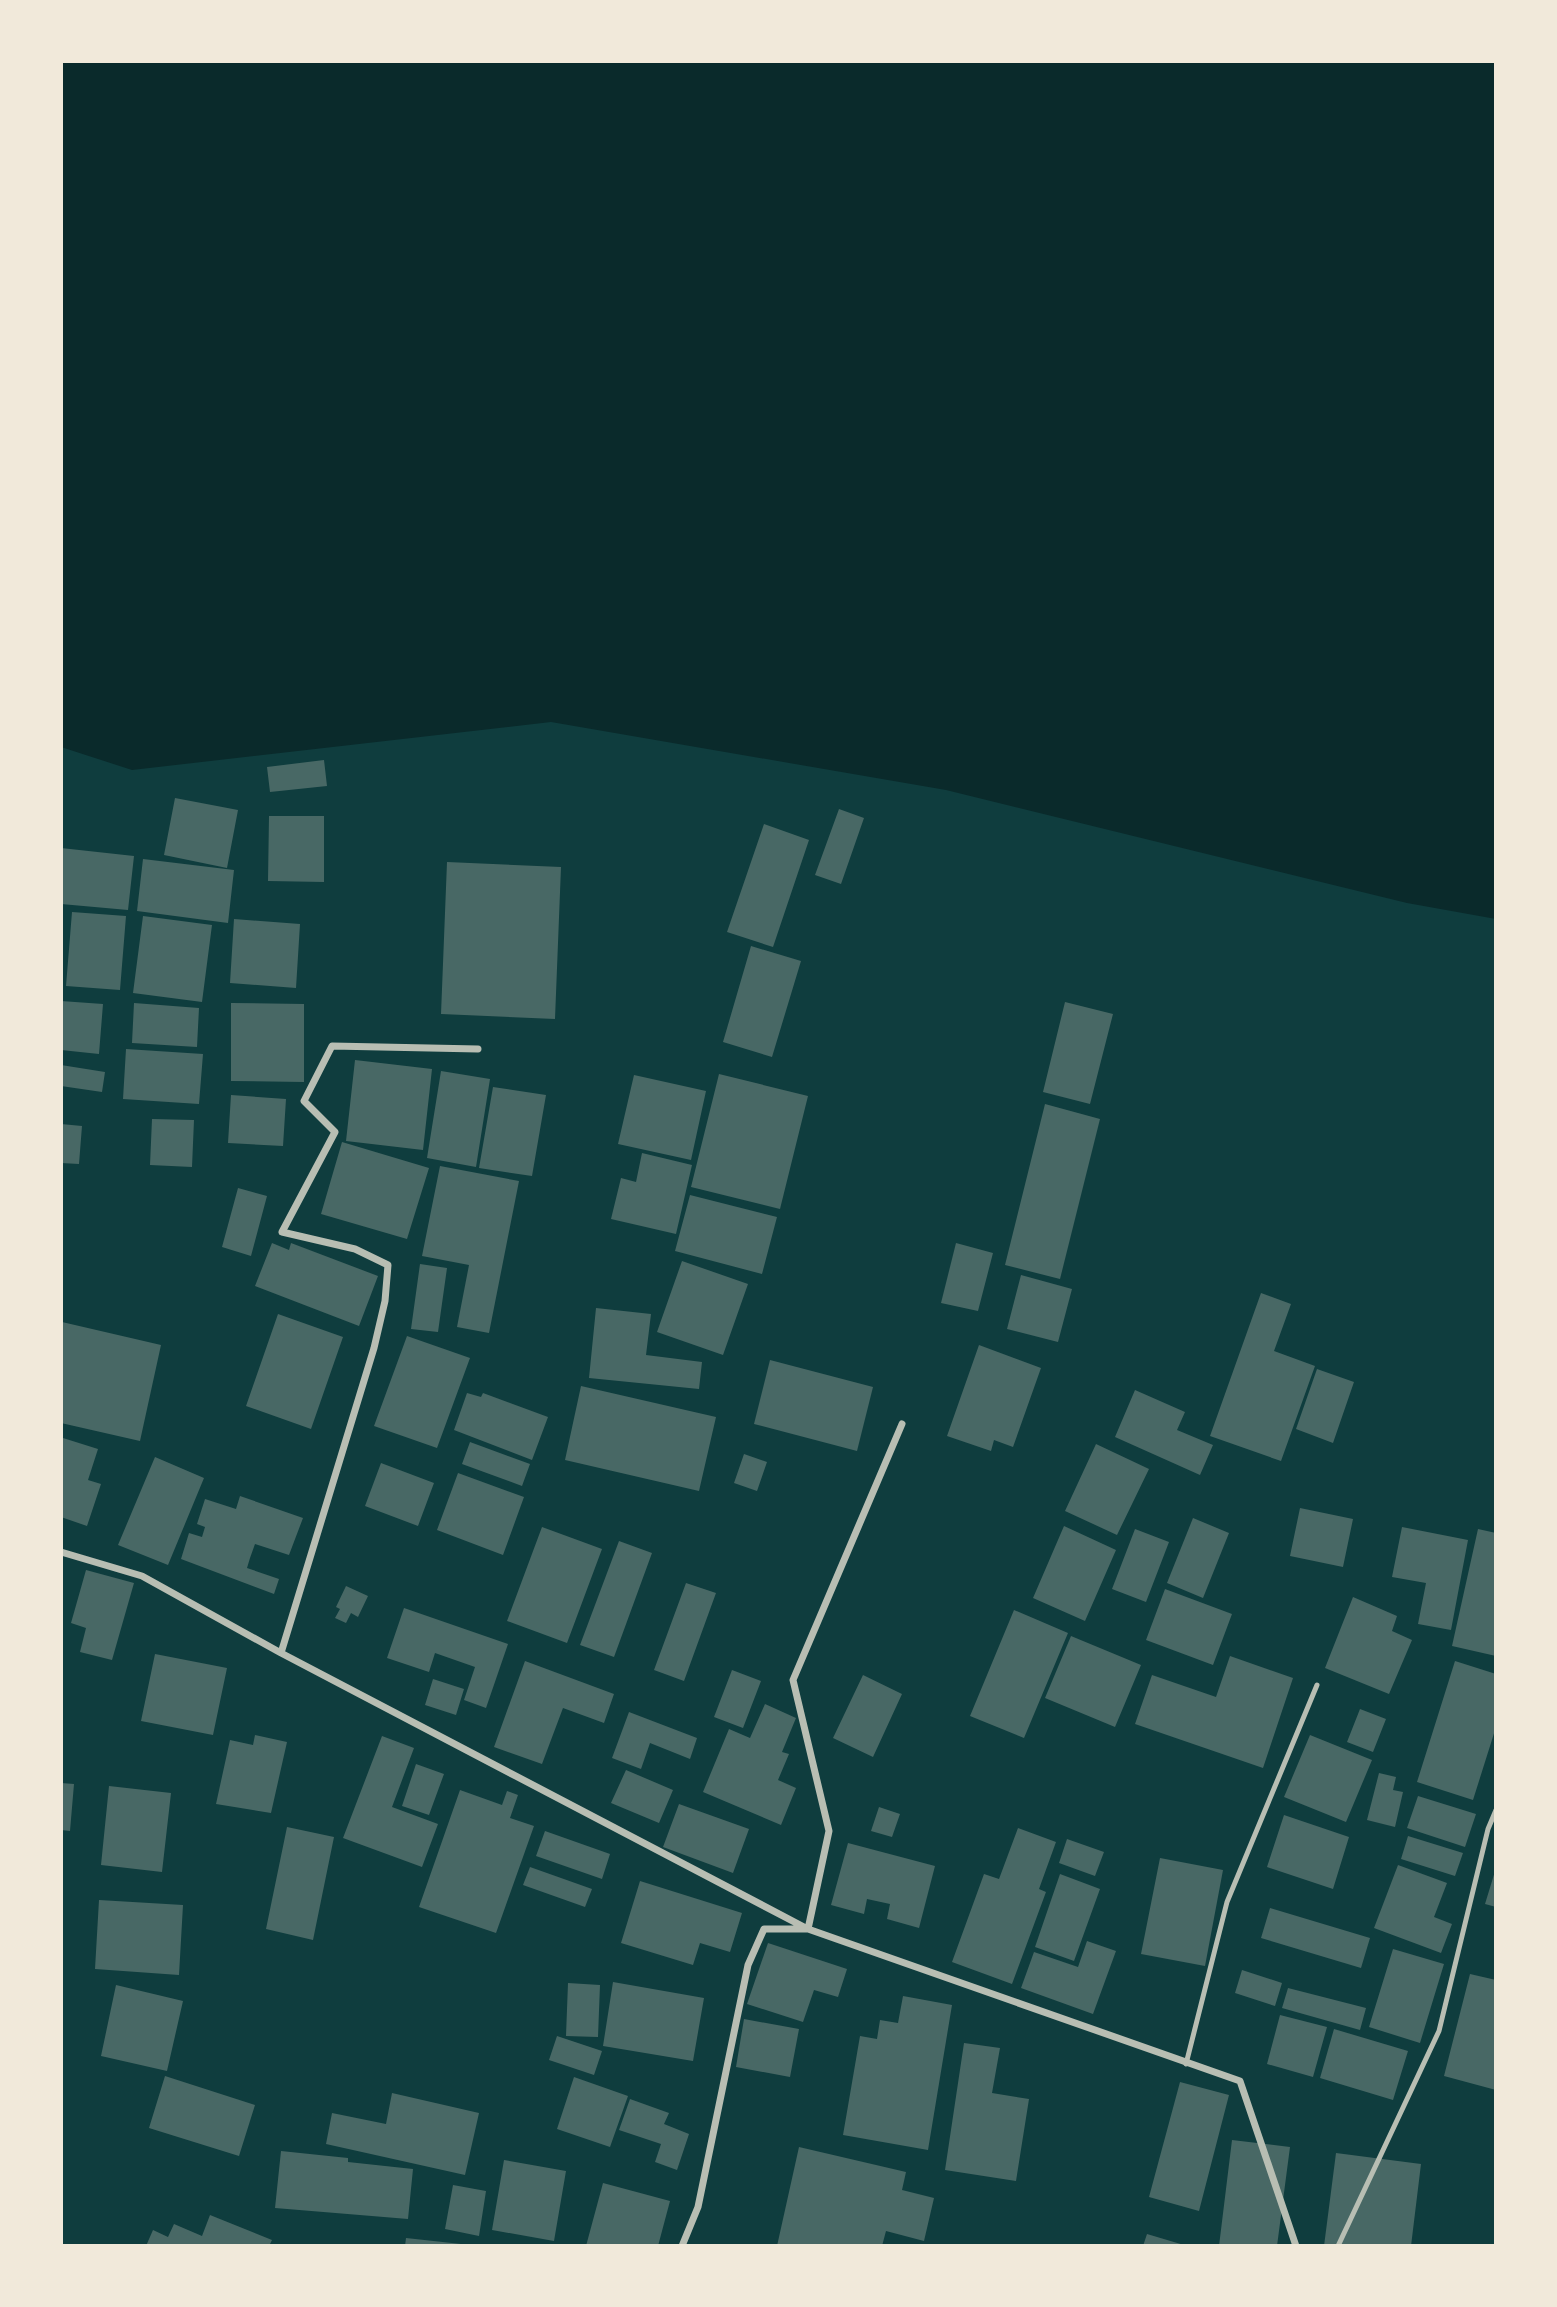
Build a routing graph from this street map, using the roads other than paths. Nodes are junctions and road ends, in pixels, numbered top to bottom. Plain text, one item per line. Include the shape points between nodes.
1 (478, 1049) dead end
2 (902, 1424) dead end
3 (61, 1552) edge
4 (281, 1653) junction
5 (1317, 1685) dead end
6 (1496, 1810) edge
7 (808, 1929) junction
8 (1186, 2064) junction
9 (682, 2246) edge
10 (1296, 2246) edge
11 (1338, 2246) edge

1 - 4 street via 332,1046 304,1101 335,1132 282,1231 355,1249 388,1265 374,1348
2 - 7 street via 793,1680 829,1832
3 - 4 street via 142,1576
4 - 7 street
5 - 8 lane via 1227,1902
6 - 11 lane via 1439,2031
7 - 8 street
7 - 9 street via 764,1929 748,1965 698,2207
8 - 10 street via 1240,2081

